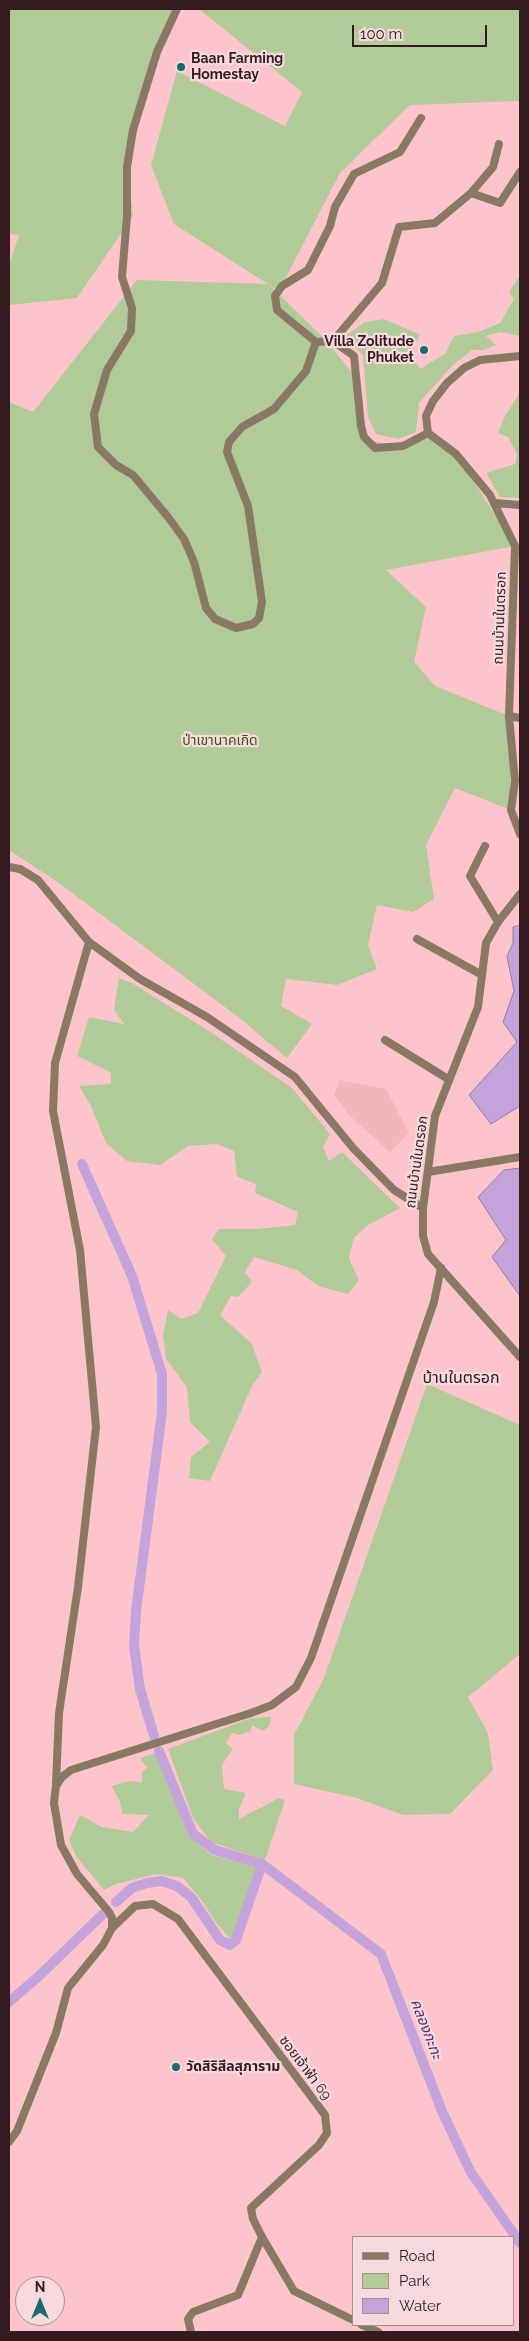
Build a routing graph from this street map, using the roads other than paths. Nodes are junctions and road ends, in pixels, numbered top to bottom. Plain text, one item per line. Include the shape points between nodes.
1 (177, 9) edge
2 (421, 118) dead end
3 (499, 144) dead end
4 (520, 172) edge
5 (471, 193) junction
6 (333, 341) junction
7 (316, 342) junction
8 (520, 356) edge
9 (428, 433) junction
10 (494, 503) junction
11 (520, 505) edge
12 (518, 546) edge
13 (509, 716) junction
14 (520, 718) edge
15 (517, 760) edge
16 (520, 834) edge
17 (485, 846) dead end
18 (9, 867) edge
19 (520, 894) edge
20 (498, 922) junction
21 (416, 938) dead end
22 (89, 942) junction
23 (482, 975) junction
24 (385, 1040) dead end
25 (448, 1079) junction
26 (520, 1157) edge
27 (428, 1172) junction
28 (422, 1208) junction
29 (441, 1268) junction
30 (520, 1357) edge
31 (56, 1786) junction
32 (112, 1928) junction
33 (9, 2142) edge
34 (262, 2237) junction
35 (352, 2320) edge
36 (364, 2326) edge
37 (191, 2332) edge
38 (378, 2332) edge

1 - 7 street via 157,52 133,130 127,167 122,277 132,308 131,331 107,370 94,414 98,447 116,465 133,475 184,539 194,562 206,608 224,625 236,628 253,624 259,618 262,602 248,506 227,452 229,442 242,427 274,409 306,371
2 - 7 street via 400,152 354,174 335,207 330,226 308,270 282,286 276,296 277,310
3 - 5 street via 493,167
4 - 5 street via 500,203
5 - 6 street via 435,222 399,227 382,282
6 - 7 street
6 - 9 street via 354,356 364,437 375,448 403,446
8 - 9 street via 480,360 464,368 433,401 426,416
9 - 10 street, ถนนบ้านในตรอก via 456,454
10 - 11 street
10 - 12 street, ถนนบ้านในตรอก
12 - 13 street, ถนนบ้านในตรอก
13 - 14 street
13 - 15 street, ถนนบ้านในตรอก
15 - 16 street, ถนนบ้านในตรอก via 511,810
17 - 20 street via 470,876
18 - 22 street via 20,869 38,880
19 - 20 street, ถนนบ้านในตรอก
20 - 23 street, ถนนบ้านในตรอก via 486,943
21 - 23 street
22 - 28 street via 140,979 207,1017 296,1077 353,1148 394,1190
22 - 31 street via 55,1063 53,1111 80,1250 96,1427 78,1587 59,1713
23 - 25 street, ถนนบ้านในตรอก via 478,1007
24 - 25 street
25 - 27 street, ถนนบ้านในตรอก via 435,1116
26 - 27 street
27 - 28 street, ถนนบ้านในตรอก
28 - 29 street, ถนนบ้านในตรอก via 423,1236 428,1254
29 - 30 street, ถนนบ้านในตรอก
29 - 31 street via 434,1302 321,1630 296,1687 272,1705 251,1714 72,1770
31 - 32 street via 54,1803 61,1845 77,1874 109,1912
32 - 33 street via 103,1946 68,1988 56,2033 17,2131
32 - 34 street, ซอยเจ้าฟ้า 69 via 135,1906 153,1904 178,1919 325,2115 327,2133 319,2145 251,2208
34 - 35 street, ซอยเจ้าฟ้า 69 via 294,2291
34 - 37 street via 238,2295 193,2312 188,2319
36 - 38 street

